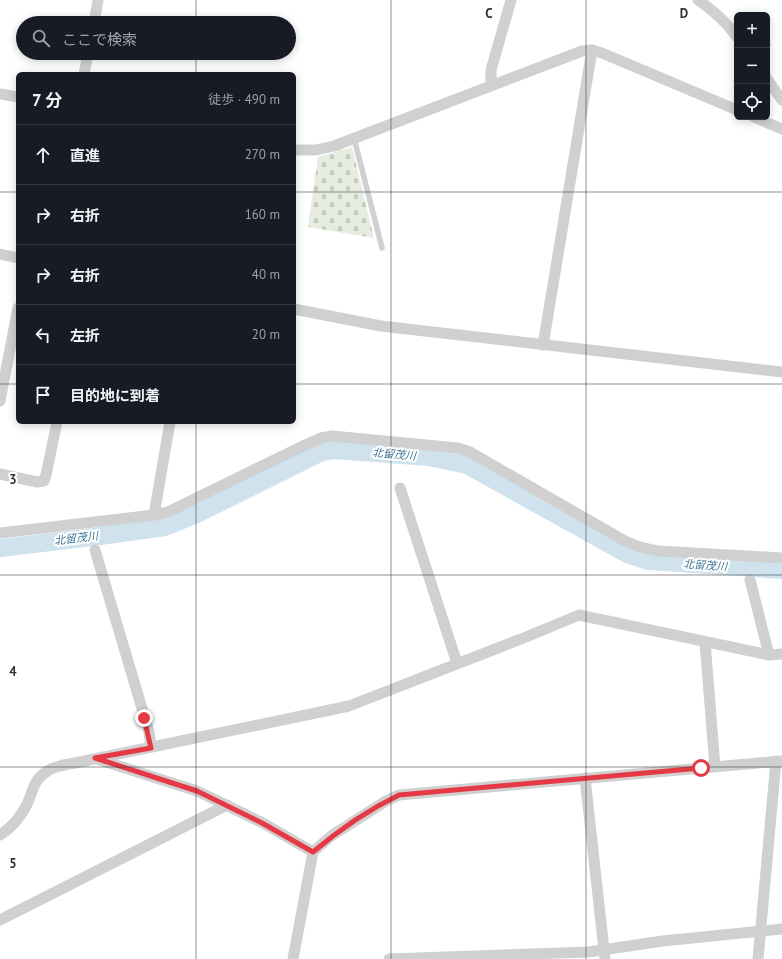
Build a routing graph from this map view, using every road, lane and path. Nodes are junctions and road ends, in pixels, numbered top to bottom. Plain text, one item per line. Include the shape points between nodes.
1 (98, 0) edge
2 (512, 0) edge
3 (698, 0) edge
4 (95, 16) edge
5 (734, 32) edge
6 (592, 50) junction
7 (87, 60) edge
8 (84, 72) edge
9 (770, 83) edge
10 (491, 86) junction
11 (0, 94) edge
12 (16, 97) edge
13 (782, 100) edge
14 (734, 109) edge
15 (761, 120) edge
16 (782, 129) edge
17 (354, 138) junction
18 (296, 150) edge
19 (382, 248) dead end
20 (0, 254) edge
21 (16, 258) edge
22 (296, 310) edge
23 (16, 318) edge
24 (543, 345) junction
25 (782, 372) edge
26 (0, 400) edge
27 (57, 424) edge
28 (170, 424) edge
29 (0, 474) edge
30 (400, 488) dead end
31 (154, 515) junction
32 (0, 533) edge
33 (95, 550) dead end
34 (782, 558) edge
35 (750, 580) dead end
36 (705, 642) junction
37 (782, 654) edge
38 (769, 655) junction
39 (457, 663) junction
40 (151, 748) junction
41 (95, 758) junction
42 (779, 761) edge
43 (715, 767) junction
44 (586, 778) junction
45 (227, 805) junction
46 (0, 835) edge
47 (313, 852) junction
48 (0, 920) edge
49 (782, 929) edge
50 (762, 931) junction
51 (604, 954) edge
52 (293, 959) edge
53 (389, 959) edge
54 (758, 959) edge

1 - 4 street
2 - 10 street via 491,70
3 - 5 street via 729,25
6 - 10 street via 582,51
6 - 14 street
6 - 24 street
7 - 8 street
9 - 13 street
10 - 17 street
11 - 12 street
15 - 16 street
17 - 18 street via 316,150
17 - 19 lane
20 - 21 street
22 - 24 street via 381,326
23 - 26 street
24 - 25 street
27 - 29 street via 44,481 37,482
28 - 31 street
30 - 39 street
31 - 32 street
31 - 34 street via 168,512 303,446 332,436 458,448 470,452 625,541 640,547 658,551
33 - 40 street via 149,732
35 - 38 street
36 - 38 street
36 - 39 street via 579,615
36 - 43 street
37 - 38 street
39 - 40 street via 349,706
40 - 41 street
41 - 45 street via 197,791
41 - 46 street via 64,764 41,776 19,819
42 - 43 street
42 - 50 street
43 - 44 street
44 - 47 street via 399,795 332,836
44 - 51 street
45 - 47 street
45 - 48 street
47 - 52 street
49 - 50 street
50 - 51 street via 663,941
50 - 54 street
51 - 53 street via 588,952

